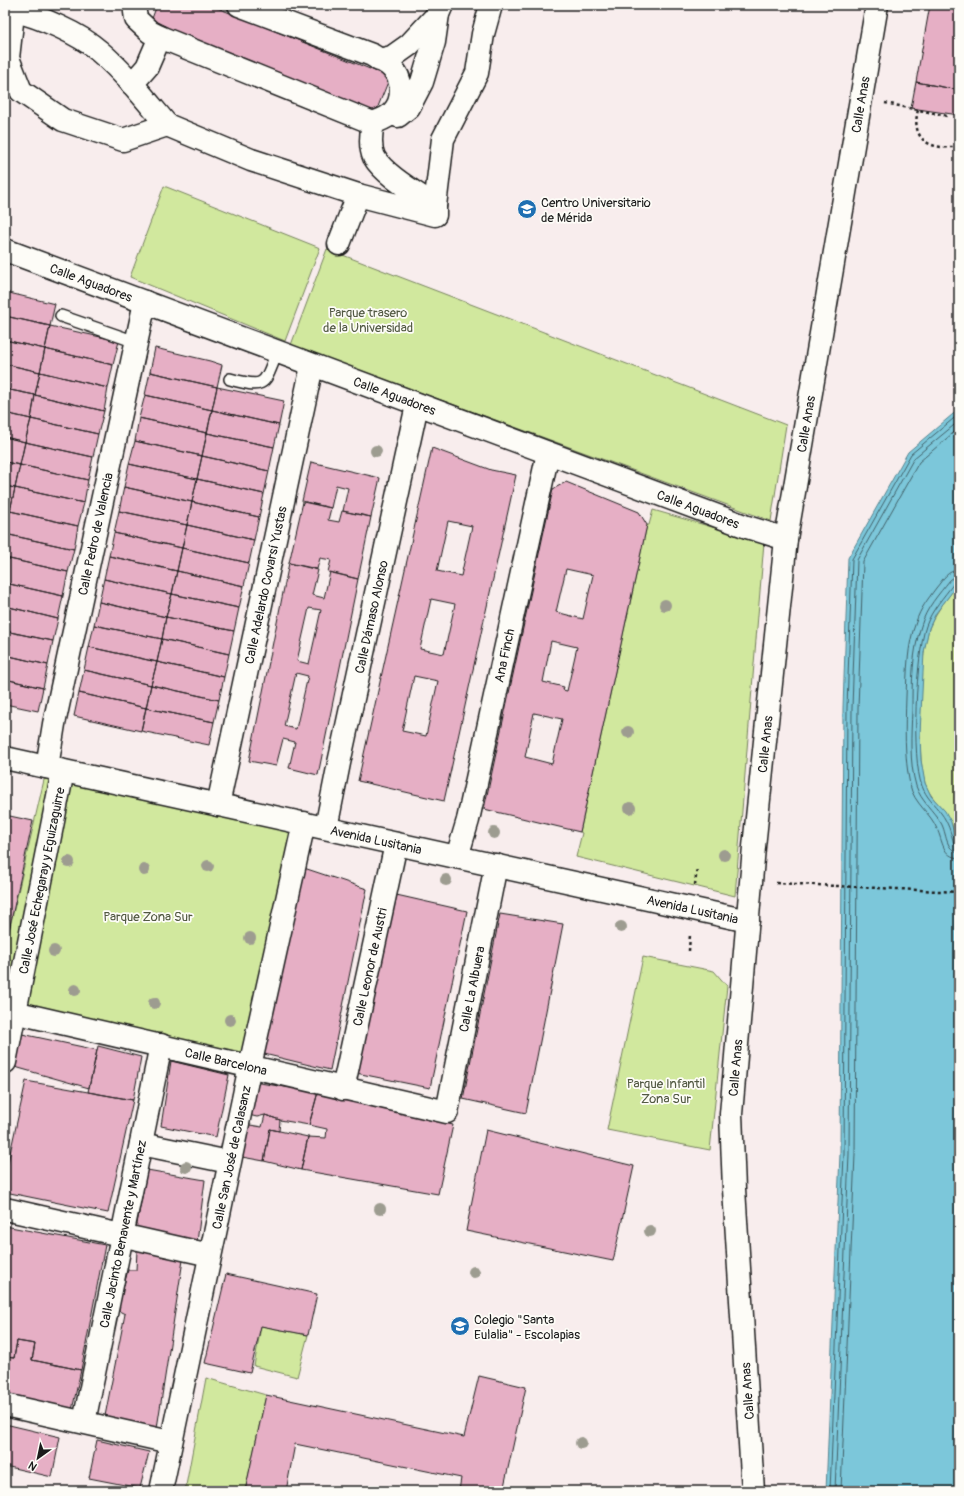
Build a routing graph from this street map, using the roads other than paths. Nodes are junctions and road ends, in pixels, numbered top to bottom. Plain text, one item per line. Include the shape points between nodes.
1 (134, 5) edge
2 (240, 5) edge
3 (491, 5) edge
4 (877, 5) edge
5 (14, 8) edge
6 (440, 10) edge
7 (160, 37) junction
8 (379, 60) junction
9 (132, 84) junction
10 (378, 121) junction
11 (168, 125) junction
12 (358, 195) junction
13 (435, 206) junction
14 (339, 244) dead end
15 (5, 250) edge
16 (145, 302) junction
17 (61, 316) dead end
18 (136, 342) junction
19 (277, 352) junction
20 (312, 366) junction
21 (230, 379) dead end
22 (417, 405) junction
23 (548, 453) junction
24 (786, 539) junction
25 (5, 758) edge
26 (55, 769) junction
27 (218, 804) junction
28 (304, 824) junction
29 (326, 828) junction
30 (396, 844) junction
31 (458, 857) junction
32 (496, 865) junction
33 (748, 920) junction
34 (10, 1011) edge
35 (161, 1045) junction
36 (5, 1062) edge
37 (250, 1066) junction
38 (343, 1089) junction
39 (447, 1112) joint
40 (141, 1144) junction
41 (229, 1162) junction
42 (5, 1209) edge
43 (122, 1235) junction
44 (210, 1255) junction
45 (5, 1405) edge
46 (84, 1422) junction
47 (170, 1442) junction
48 (161, 1491) edge
49 (753, 1491) edge

1 - 7 street via 136,19
2 - 8 street via 372,55
3 - 13 street via 477,73 443,139
4 - 24 street, Calle Anas
5 - 9 street via 65,30 98,50
5 - 11 street via 8,58 21,90 63,120 123,140
6 - 8 street via 409,45 392,57
6 - 10 street via 422,82 409,107 398,116
7 - 9 street via 147,67
7 - 10 street
8 - 10 street via 390,66 398,76 401,88 400,101 394,112
9 - 11 street
10 - 13 street via 370,140 374,156 388,173
11 - 12 street via 252,160
12 - 13 street via 435,215
12 - 14 street
15 - 16 street, Calle Aguadores
16 - 18 street, Calle Pedro de Valencia
16 - 19 street, Calle Aguadores
17 - 18 lane
18 - 26 street, Calle Pedro de Valencia via 54,724
19 - 20 street, Calle Aguadores
19 - 21 lane via 265,380 251,385
20 - 22 street, Calle Aguadores
20 - 27 street, Calle Adelardo Covarsí Yustas
22 - 23 street, Calle Aguadores
22 - 29 street, Calle Dámaso Alonso
23 - 24 street, Calle Aguadores
23 - 31 street, Ana Finch
24 - 33 street, Calle Anas
25 - 26 street, Avenida Lusitania
26 - 27 street, Avenida Lusitania
26 - 34 street, Calle José Echegaray y Eguizaguirre
27 - 28 street, Avenida Lusitania
28 - 29 street, Avenida Lusitania
28 - 37 street, Calle San José de Calasanz
29 - 30 street, Avenida Lusitania
30 - 31 street, Avenida Lusitania
30 - 38 street, Calle Leonor de Austri
31 - 32 street, Avenida Lusitania
32 - 33 street, Avenida Lusitania
32 - 39 street, Calle La Albuera
33 - 49 street, Calle Anas via 731,1114
34 - 35 street, Calle Barcelona
34 - 36 street, Calle José Echegaray y Eguizaguirre
35 - 37 street, Calle Barcelona
35 - 40 street, Calle Jacinto Benavente y Martínez
37 - 38 street, Calle Barcelona
37 - 41 street, Calle San José de Calasanz
38 - 39 street, Calle Barcelona
40 - 41 street
40 - 43 street, Calle Jacinto Benavente y Martínez
41 - 44 street, Calle San José de Calasanz
42 - 43 street
43 - 44 street
43 - 46 street, Calle Jacinto Benavente y Martínez
44 - 47 street, Calle San José de Calasanz
45 - 46 street
46 - 47 street
47 - 48 street, Calle San José de Calasanz

